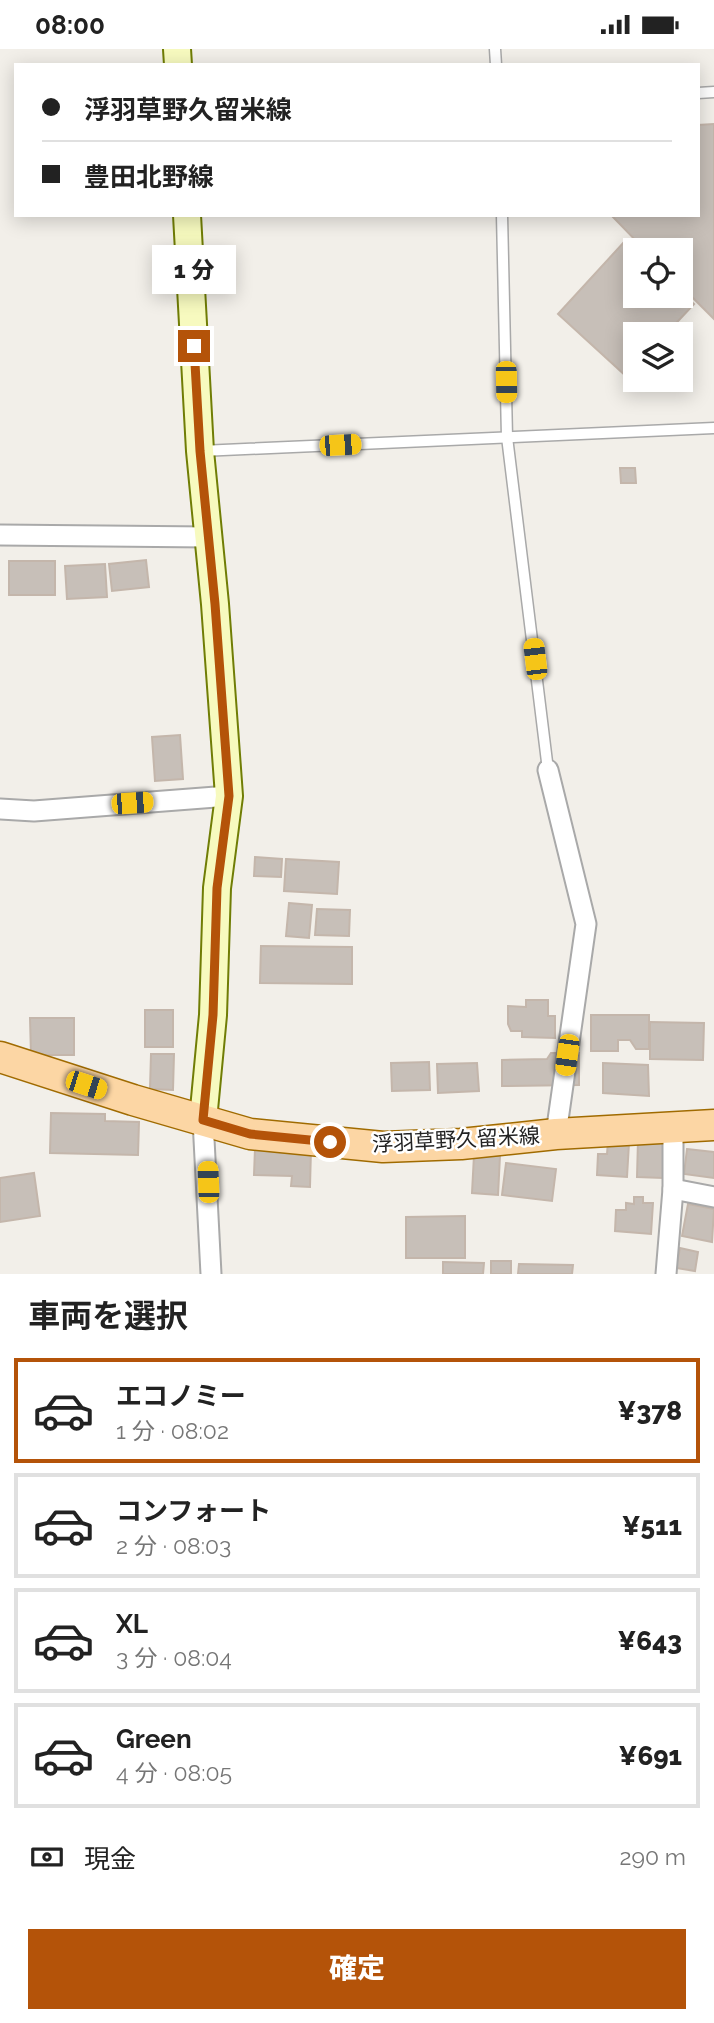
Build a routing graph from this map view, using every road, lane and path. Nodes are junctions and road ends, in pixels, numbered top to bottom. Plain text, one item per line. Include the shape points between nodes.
1 (187, 217) edge
2 (502, 217) edge
3 (714, 428) edge
4 (508, 437) junction
5 (200, 451) junction
6 (0, 535) edge
7 (208, 537) junction
8 (548, 770) joint
9 (229, 796) junction
10 (0, 809) edge
11 (0, 1057) edge
12 (203, 1120) junction
13 (714, 1125) edge
14 (673, 1127) junction
15 (556, 1134) junction
16 (673, 1189) junction
17 (714, 1197) edge
18 (211, 1274) edge
19 (666, 1274) edge

1 - 5 main road
2 - 4 lane
3 - 4 lane
4 - 5 lane
4 - 8 lane
5 - 7 main road
6 - 7 street
7 - 9 main road
8 - 15 street via 586,924
9 - 10 street via 34,811
9 - 12 main road via 217,888 213,1015
11 - 12 main road, 浮羽草野久留米線
12 - 15 main road, 浮羽草野久留米線 via 250,1134 383,1147
12 - 18 street
13 - 14 main road, 浮羽草野久留米線
14 - 15 main road, 浮羽草野久留米線
14 - 16 street
16 - 17 street
16 - 19 street

